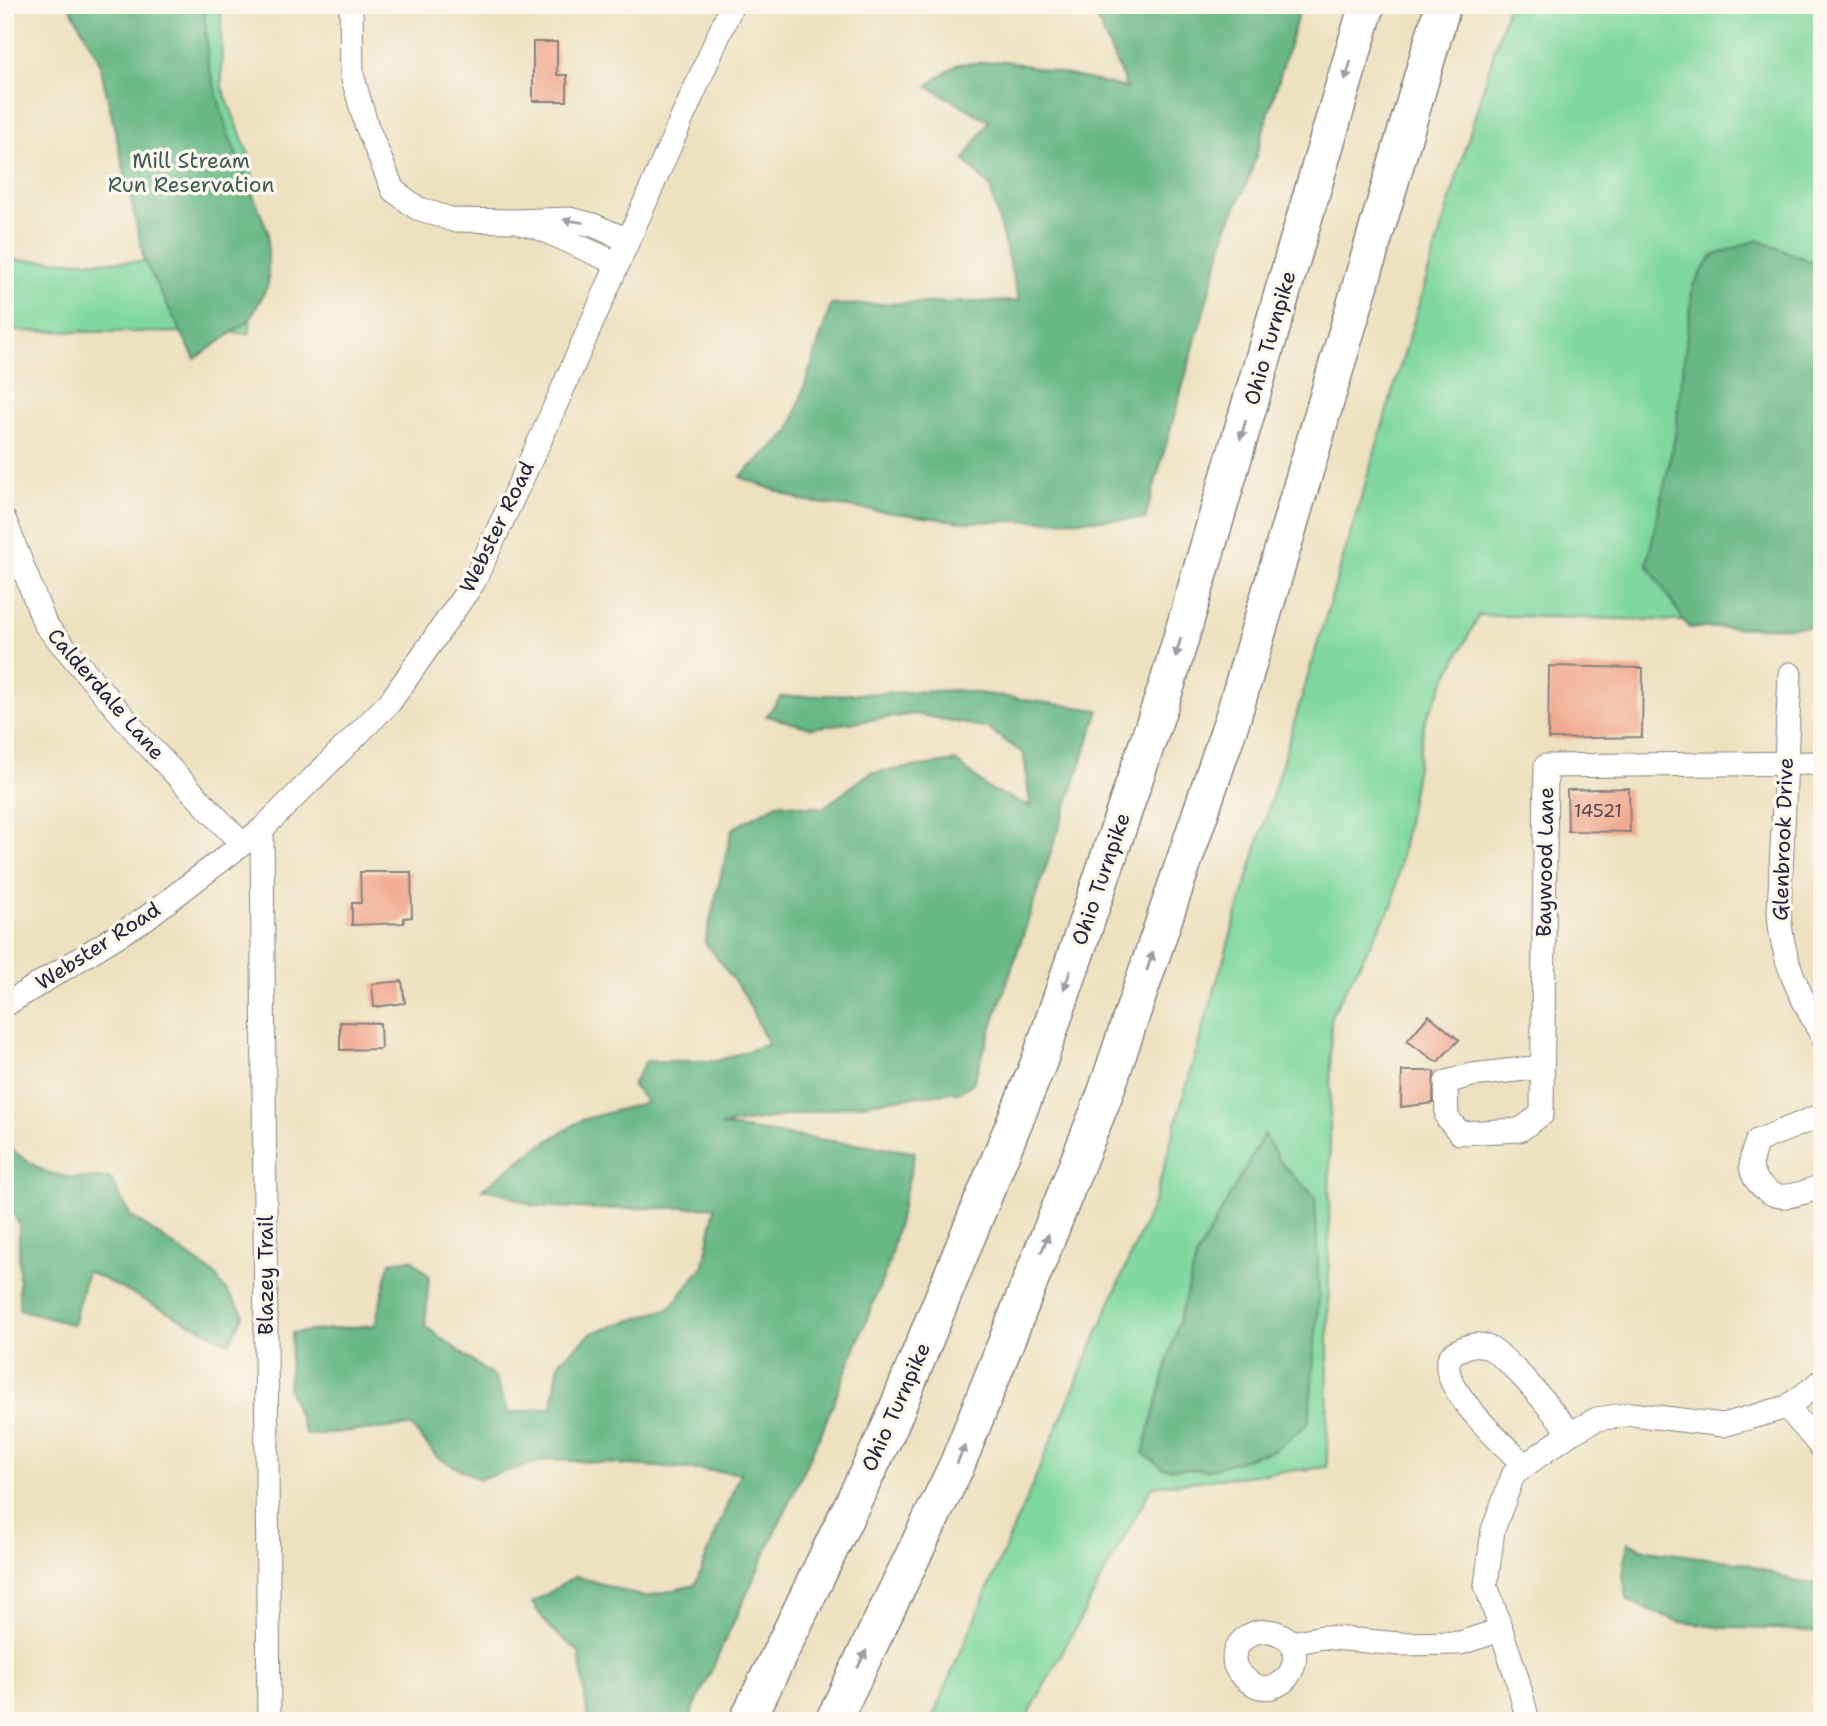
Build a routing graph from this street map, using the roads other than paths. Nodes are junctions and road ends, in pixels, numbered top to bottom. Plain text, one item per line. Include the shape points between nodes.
1 (351, 5) edge
2 (732, 5) edge
3 (1367, 5) edge
4 (1443, 5) edge
5 (514, 222) junction
6 (628, 240) junction
7 (618, 264) junction
8 (5, 521) edge
9 (1790, 674) dead end
10 (1822, 763) edge
11 (1785, 764) junction
12 (262, 829) junction
13 (242, 844) junction
14 (5, 1005) edge
15 (1822, 1036) edge
16 (1542, 1068) junction
17 (1822, 1115) edge
18 (1822, 1186) edge
19 (1822, 1381) edge
20 (1787, 1407) junction
21 (1571, 1433) junction
22 (1822, 1448) edge
23 (1525, 1465) junction
24 (1501, 1630) junction
25 (1292, 1643) dead end
26 (269, 1721) edge
27 (747, 1721) edge
28 (833, 1721) edge
29 (1528, 1721) edge

1 - 5 street via 352,75 393,190 417,208 453,220
2 - 6 street, Webster Road
3 -> 27 highway, Ohio Turnpike via 1168,682 1039,1062 890,1426
28 -> 4 highway via 957,1465 1105,1094 1233,717
6 -> 5 street via 569,219
5 - 7 street via 539,228
6 - 7 street, Webster Road
7 - 12 street, Webster Road via 473,583 390,702
8 - 13 street, Calderdale Lane via 45,624 144,741
9 - 11 street, Glenbrook Drive
10 - 11 street, Baywood Lane
11 - 15 street, Glenbrook Drive via 1781,940 1795,985
11 - 16 street, Baywood Lane via 1546,766
12 - 13 street, Webster Road
12 - 26 street, Blazey Trail
13 - 14 street, Webster Road via 146,918
16 - 16 street, Baywood Lane via 1472,1074 1446,1082 1447,1118 1460,1133 1520,1130 1542,1114
17 - 18 street via 1757,1141 1750,1158 1756,1183 1769,1193 1782,1197
19 - 20 street
20 - 21 street via 1723,1425 1631,1415 1597,1419
20 - 22 street
21 - 23 street
21 - 23 street via 1507,1362 1485,1346 1472,1344 1453,1353 1449,1359 1452,1385
23 - 24 street via 1514,1473 1493,1530 1486,1585
24 - 25 street via 1460,1643 1399,1644 1323,1637
24 - 29 street

